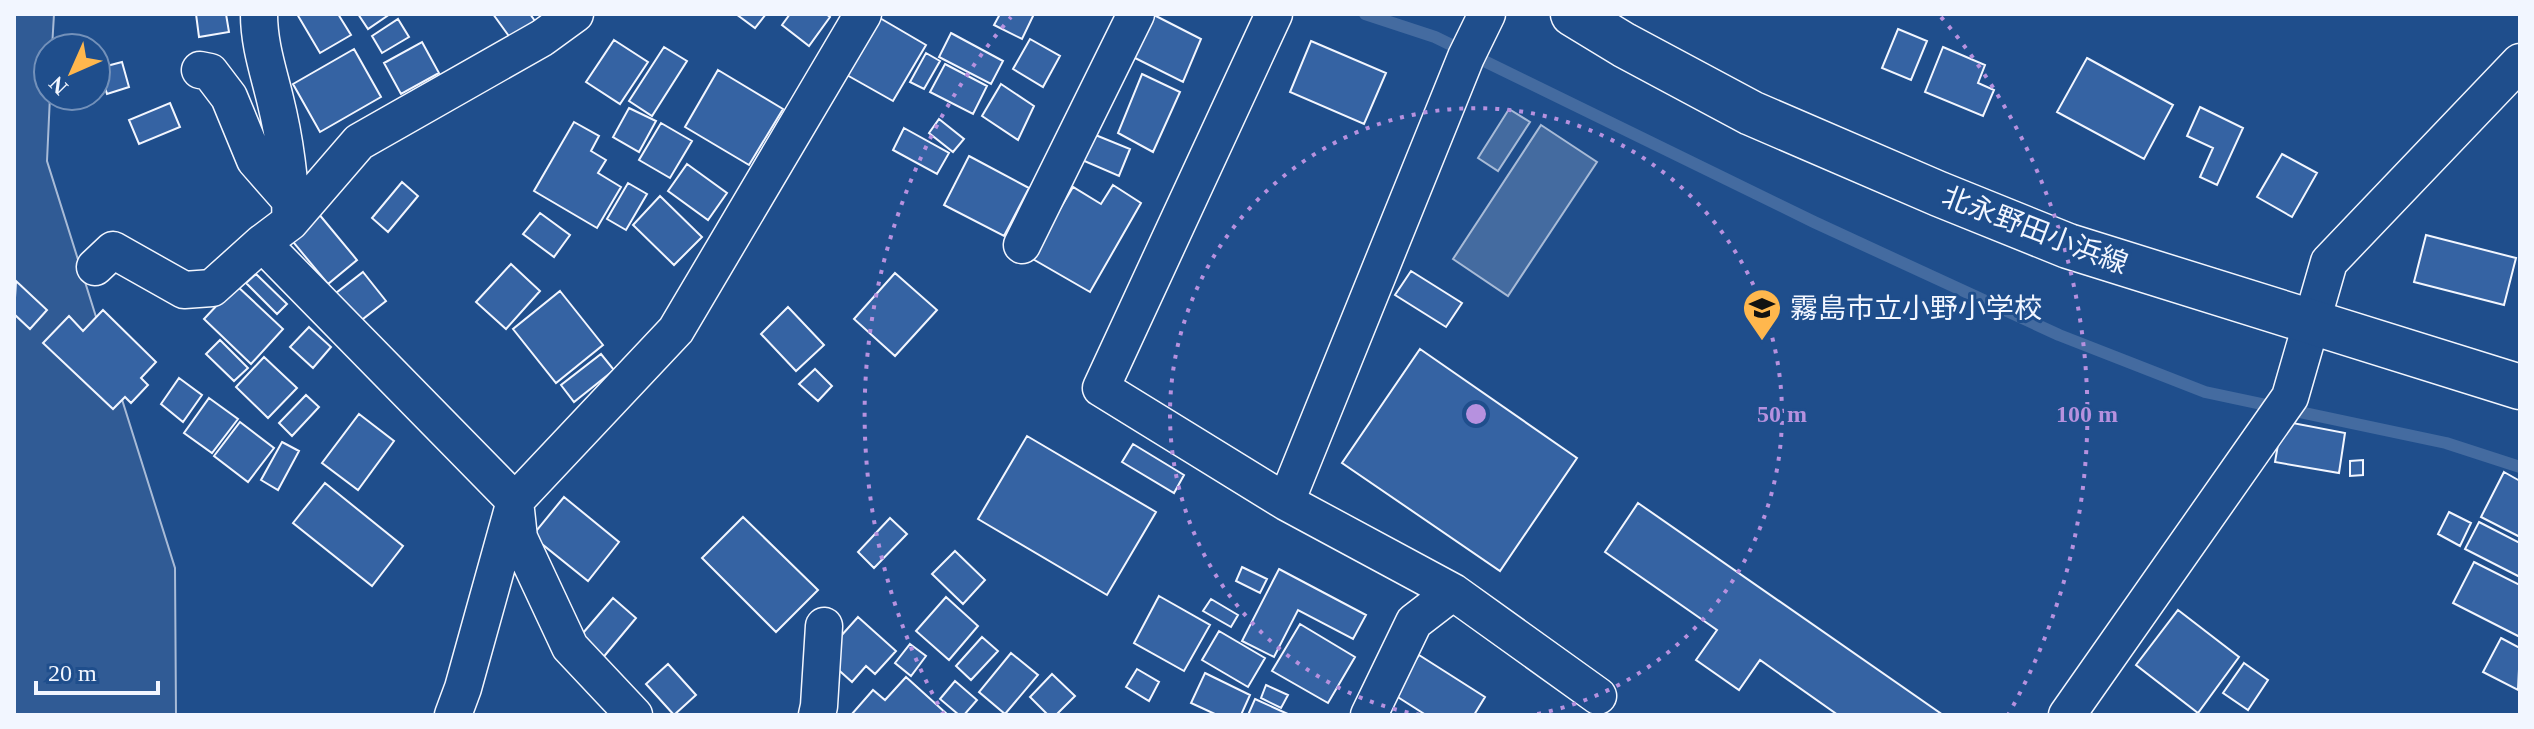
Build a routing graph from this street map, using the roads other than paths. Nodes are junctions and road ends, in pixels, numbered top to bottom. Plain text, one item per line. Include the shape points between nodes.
1 (259, 14) edge
2 (575, 14) edge
3 (863, 14) edge
4 (1136, 14) edge
5 (1274, 14) edge
6 (1573, 14) edge
7 (1478, 32) edge
8 (2520, 62) edge
9 (200, 70) dead end
10 (281, 222) junction
11 (1022, 245) dead end
12 (95, 267) dead end
13 (2312, 323) junction
14 (2520, 387) edge
15 (515, 501) junction
16 (1286, 502) junction
17 (1453, 592) junction
18 (824, 626) dead end
19 (1598, 696) dead end
20 (453, 715) edge
21 (634, 715) edge
22 (817, 715) edge
23 (1369, 715) edge
24 (2067, 715) edge

1 - 10 street via 259,36 276,102
2 - 10 street via 359,142
3 - 15 street via 676,330
4 - 11 street
5 - 16 street via 1101,388
6 - 13 main road, 北永野田小浜線 via 1751,113 1952,200 2068,246
7 - 16 street
8 - 13 street via 2329,262
9 - 10 street via 210,72 229,97
10 - 12 street via 212,288 184,290 113,250
10 - 15 street
13 - 14 main road, 北永野田小浜線
13 - 24 street via 2290,397
15 - 20 street
15 - 21 street via 519,538 570,647
16 - 17 street
17 - 19 street
17 - 23 street via 1414,622
18 - 22 street

